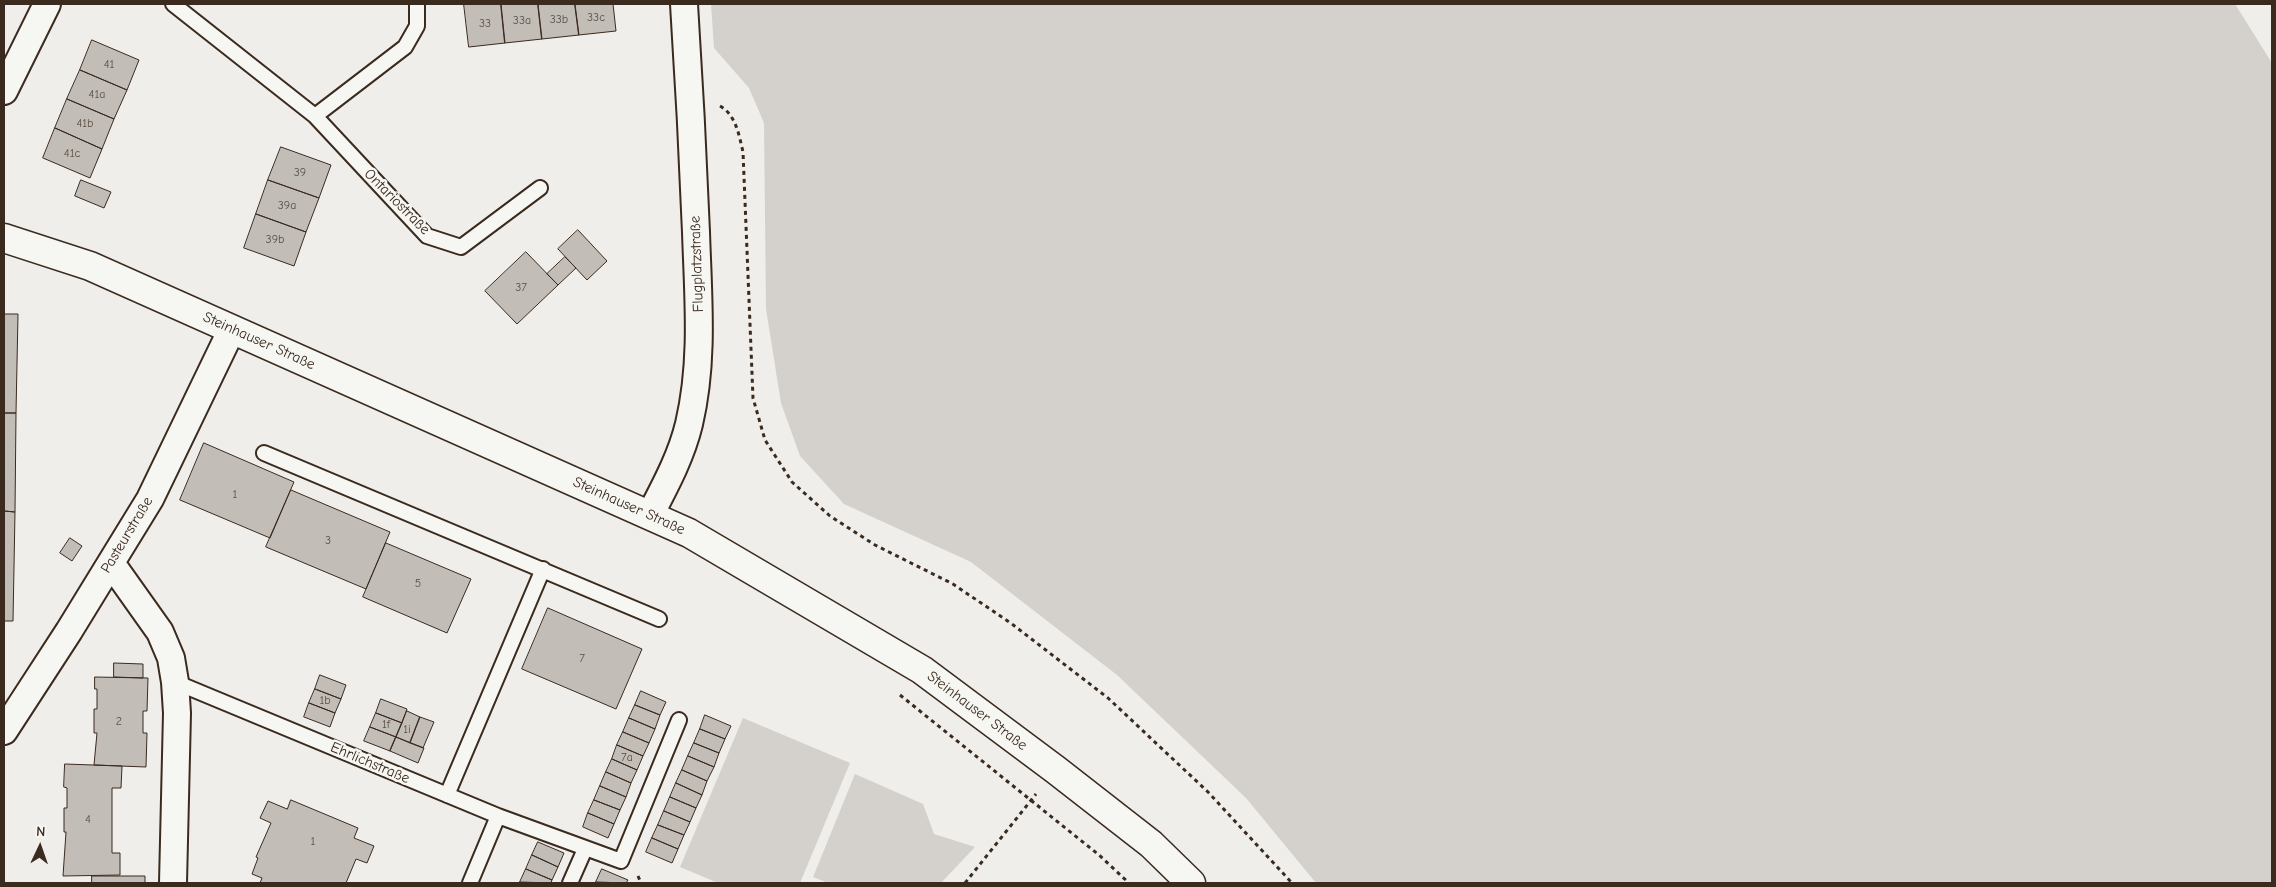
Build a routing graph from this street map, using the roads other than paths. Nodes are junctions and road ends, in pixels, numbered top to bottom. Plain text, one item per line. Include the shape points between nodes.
1 (47, 4) edge
2 (172, 4) edge
3 (417, 4) edge
4 (684, 4) edge
5 (4, 91) edge
6 (315, 116) junction
7 (540, 188) dead end
8 (4, 238) edge
9 (232, 329) junction
10 (264, 453) dead end
11 (650, 515) junction
12 (111, 563) junction
13 (543, 569) junction
14 (659, 619) dead end
15 (175, 682) junction
16 (679, 720) dead end
17 (4, 731) edge
18 (447, 795) junction
19 (498, 816) junction
20 (585, 849) junction
21 (173, 883) edge
22 (470, 883) edge
23 (570, 883) edge
24 (1191, 883) edge

1 - 5 street
2 - 6 lane, Ontariostraße
3 - 6 lane via 417,26 405,47
4 - 11 street, Flugplatzstraße via 690,89 698,370 689,425 675,465
6 - 7 lane, Ontariostraße via 427,236 461,247
8 - 9 main road, Steinhauser Straße via 90,266
9 - 11 main road, Steinhauser Straße
9 - 12 street, Pasteurstraße via 150,499
10 - 13 lane
11 - 24 main road, Steinhauser Straße via 689,533 922,670 1150,844
12 - 15 street via 160,632 171,658
12 - 17 street, Pasteurstraße
13 - 14 lane
13 - 18 lane
15 - 18 lane, Ehrlichstraße
15 - 21 street
16 - 20 lane, Ehrlichstraße via 621,861
18 - 19 lane, Ehrlichstraße
19 - 20 lane, Ehrlichstraße
19 - 22 lane
20 - 23 lane

